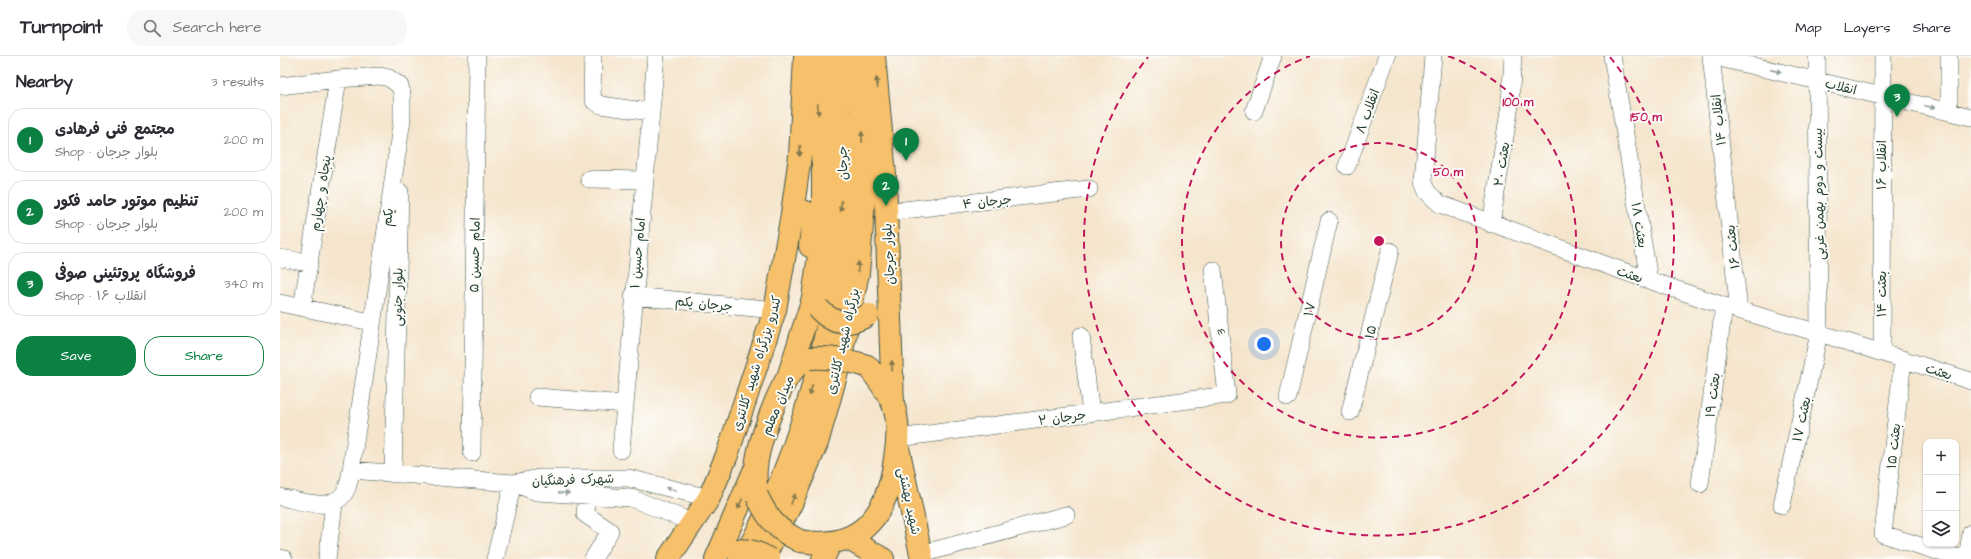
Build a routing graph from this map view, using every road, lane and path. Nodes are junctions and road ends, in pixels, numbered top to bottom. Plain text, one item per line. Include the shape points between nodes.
1 (477, 56) edge
2 (593, 56) edge
3 (656, 56) edge
4 (805, 56) edge
5 (813, 56) edge
6 (833, 56) edge
7 (854, 56) edge
8 (874, 56) edge
9 (1272, 56) edge
10 (1387, 56) edge
11 (1433, 56) edge
12 (1514, 56) edge
13 (1612, 56) edge
14 (1711, 56) edge
15 (1817, 56) edge
16 (1883, 56) edge
17 (1949, 56) edge
18 (338, 79) junction
19 (1816, 80) junction
20 (280, 86) edge
21 (1882, 95) junction
22 (1254, 111) dead end
23 (650, 112) junction
24 (1949, 112) junction
25 (1971, 117) edge
26 (402, 119) junction
27 (1347, 166) dead end
28 (588, 178) dead end
29 (644, 180) junction
30 (1724, 183) joint
31 (1088, 189) dead end
32 (886, 212) junction
33 (792, 214) junction
34 (1329, 221) dead end
35 (1491, 224) junction
36 (1881, 234) joint
37 (1390, 251) dead end
38 (280, 258) edge
39 (308, 263) junction
40 (889, 267) junction
41 (837, 270) joint
42 (1213, 270) dead end
43 (1649, 280) junction
44 (633, 296) junction
45 (815, 303) junction
46 (280, 304) edge
47 (302, 308) junction
48 (1731, 308) junction
49 (775, 310) junction
50 (371, 322) junction
51 (1819, 333) junction
52 (1081, 336) dead end
53 (1882, 353) junction
54 (1903, 359) junction
55 (797, 365) junction
56 (1971, 381) edge
57 (1227, 395) joint
58 (1288, 396) dead end
59 (537, 397) dead end
60 (625, 404) junction
61 (893, 405) junction
62 (1350, 412) dead end
63 (1090, 413) junction
64 (898, 440) junction
65 (621, 450) dead end
66 (472, 453) dead end
67 (756, 469) junction
68 (351, 470) junction
69 (393, 474) junction
70 (513, 483) junction
71 (1700, 484) dead end
72 (587, 494) junction
73 (280, 497) edge
74 (709, 498) junction
75 (334, 504) junction
76 (1782, 505) dead end
77 (1066, 515) dead end
78 (694, 523) junction
79 (1971, 533) edge
80 (829, 550) edge
81 (922, 556) edge
82 (728, 557) edge
83 (280, 558) edge
84 (284, 559) edge
85 (327, 559) edge
86 (495, 559) edge
87 (593, 559) edge
88 (668, 559) edge
89 (763, 559) edge
90 (769, 559) edge
91 (883, 559) edge
92 (1962, 559) edge
93 (1967, 559) edge

1 - 66 street, امام حسین ۵
2 - 23 street via 594,101 601,105
3 - 23 street, امام حسین ۱
4 -> 33 main road, کندرو بزرگراه شهید کلانتری via 800,156
5 -> 45 main road via 823,165 823,226
6 -> 41 main road, جرجان via 840,111 843,189
89 -> 7 main road, بزرگراه شهید کلانتری via 791,504 816,443 839,365 858,273 863,208 861,110
32 -> 8 main road, بلوار جرجان via 880,105
9 - 22 street
10 - 27 street, ۸ انقلاب
11 - 35 street, بعثت via 1423,182 1427,192 1440,204
12 - 35 street, ۲۰ بعثت via 1510,105
13 - 43 street, ۱۸ بعثت
14 -> 19 street, انقلاب
14 - 30 street, ۱۴ انقلاب
15 - 19 street, بیست و دوم بهمن غربی
16 - 21 street, انقلاب ۱۶
17 - 24 street
18 - 20 street, یکم
18 - 26 street, یکم via 380,76 396,81 402,94
18 - 39 street, پنجاه و چهارم
19 - 21 street, انقلاب
19 - 51 street, بیست و دوم بهمن غربی
21 -> 24 street, انقلاب
21 - 36 street, انقلاب ۱۶
23 - 29 street, امام حسین ۱
24 - 25 street, انقلاب
26 - 50 street, یکم
26 - 69 street, بلوار جنوبی
28 - 29 street
29 - 44 street, امام حسین ۱
30 - 48 street, ۱۶ بعثت
31 - 32 street, ۴ جرجان
32 - 40 main road, بلوار جرجان
33 - 49 main road, کندرو بزرگراه شهید کلانتری
33 - 55 main road via 800,210 814,218 798,319
34 - 58 street, ۱۷
35 - 43 street, بعثت
36 - 53 street, ۱۴ بعثت
37 - 62 street, ۱۵
38 - 39 street
39 - 47 street, پنجاه و چهارم
40 - 45 main road, bridge via 880,295 868,315 858,321 842,323 826,317
61 -> 40 main road, بلوار جرجان
41 -> 82 main road, بزرگراه شهید کلانتری via 819,360 799,434 774,497
42 - 57 street, 3
43 - 48 street, بعثت
44 - 49 street, جرجان یکم
44 - 60 street, امام حسین ۱
45 - 55 main road
46 - 47 street
47 - 50 street
48 - 51 street, بعثت
48 - 71 street, بعثت ۱۹
49 - 74 main road, کندرو بزرگراه شهید کلانتری via 727,455
50 - 68 street, یکم
51 - 53 street, بعثت
51 - 76 street, ۱۷ بعثت
52 - 63 street
53 - 54 street, بعثت
54 - 56 street, بعثت
54 - 92 street, بعثت ۱۵ via 1883,534
55 - 61 main road, bridge via 829,357 867,366
55 - 67 main road, میدان معلم via 768,423
57 - 63 street, جرجان ۲
59 - 60 street
60 - 65 street, امام حسین ۱
61 - 64 main road
63 - 64 street, جرجان ۲
64 - 80 main road via 889,492 879,513 867,526
64 - 81 main road, شهید بهشتی
67 - 80 main road, میدان معلم, bridge via 757,496 766,515 786,534
67 -> 82 main road
68 - 69 street
68 - 75 street, یکم via 347,488
69 - 70 street
70 -> 72 street via 537,492
74 -> 70 street, شهرک فرهنگیان via 628,478 539,478
70 - 86 street, شهرک فرهنگیان
72 - 78 street via 631,498
72 - 87 street via 586,514 610,531
73 - 75 street via 324,505
74 - 78 main road, کندرو بزرگراه شهید کلانتری
75 - 85 street
77 - 81 street
78 - 88 main road, کندرو بزرگراه شهید کلانتری
79 - 93 street
80 - 91 main road
82 - 90 main road, bridge via 748,550
83 - 84 street

